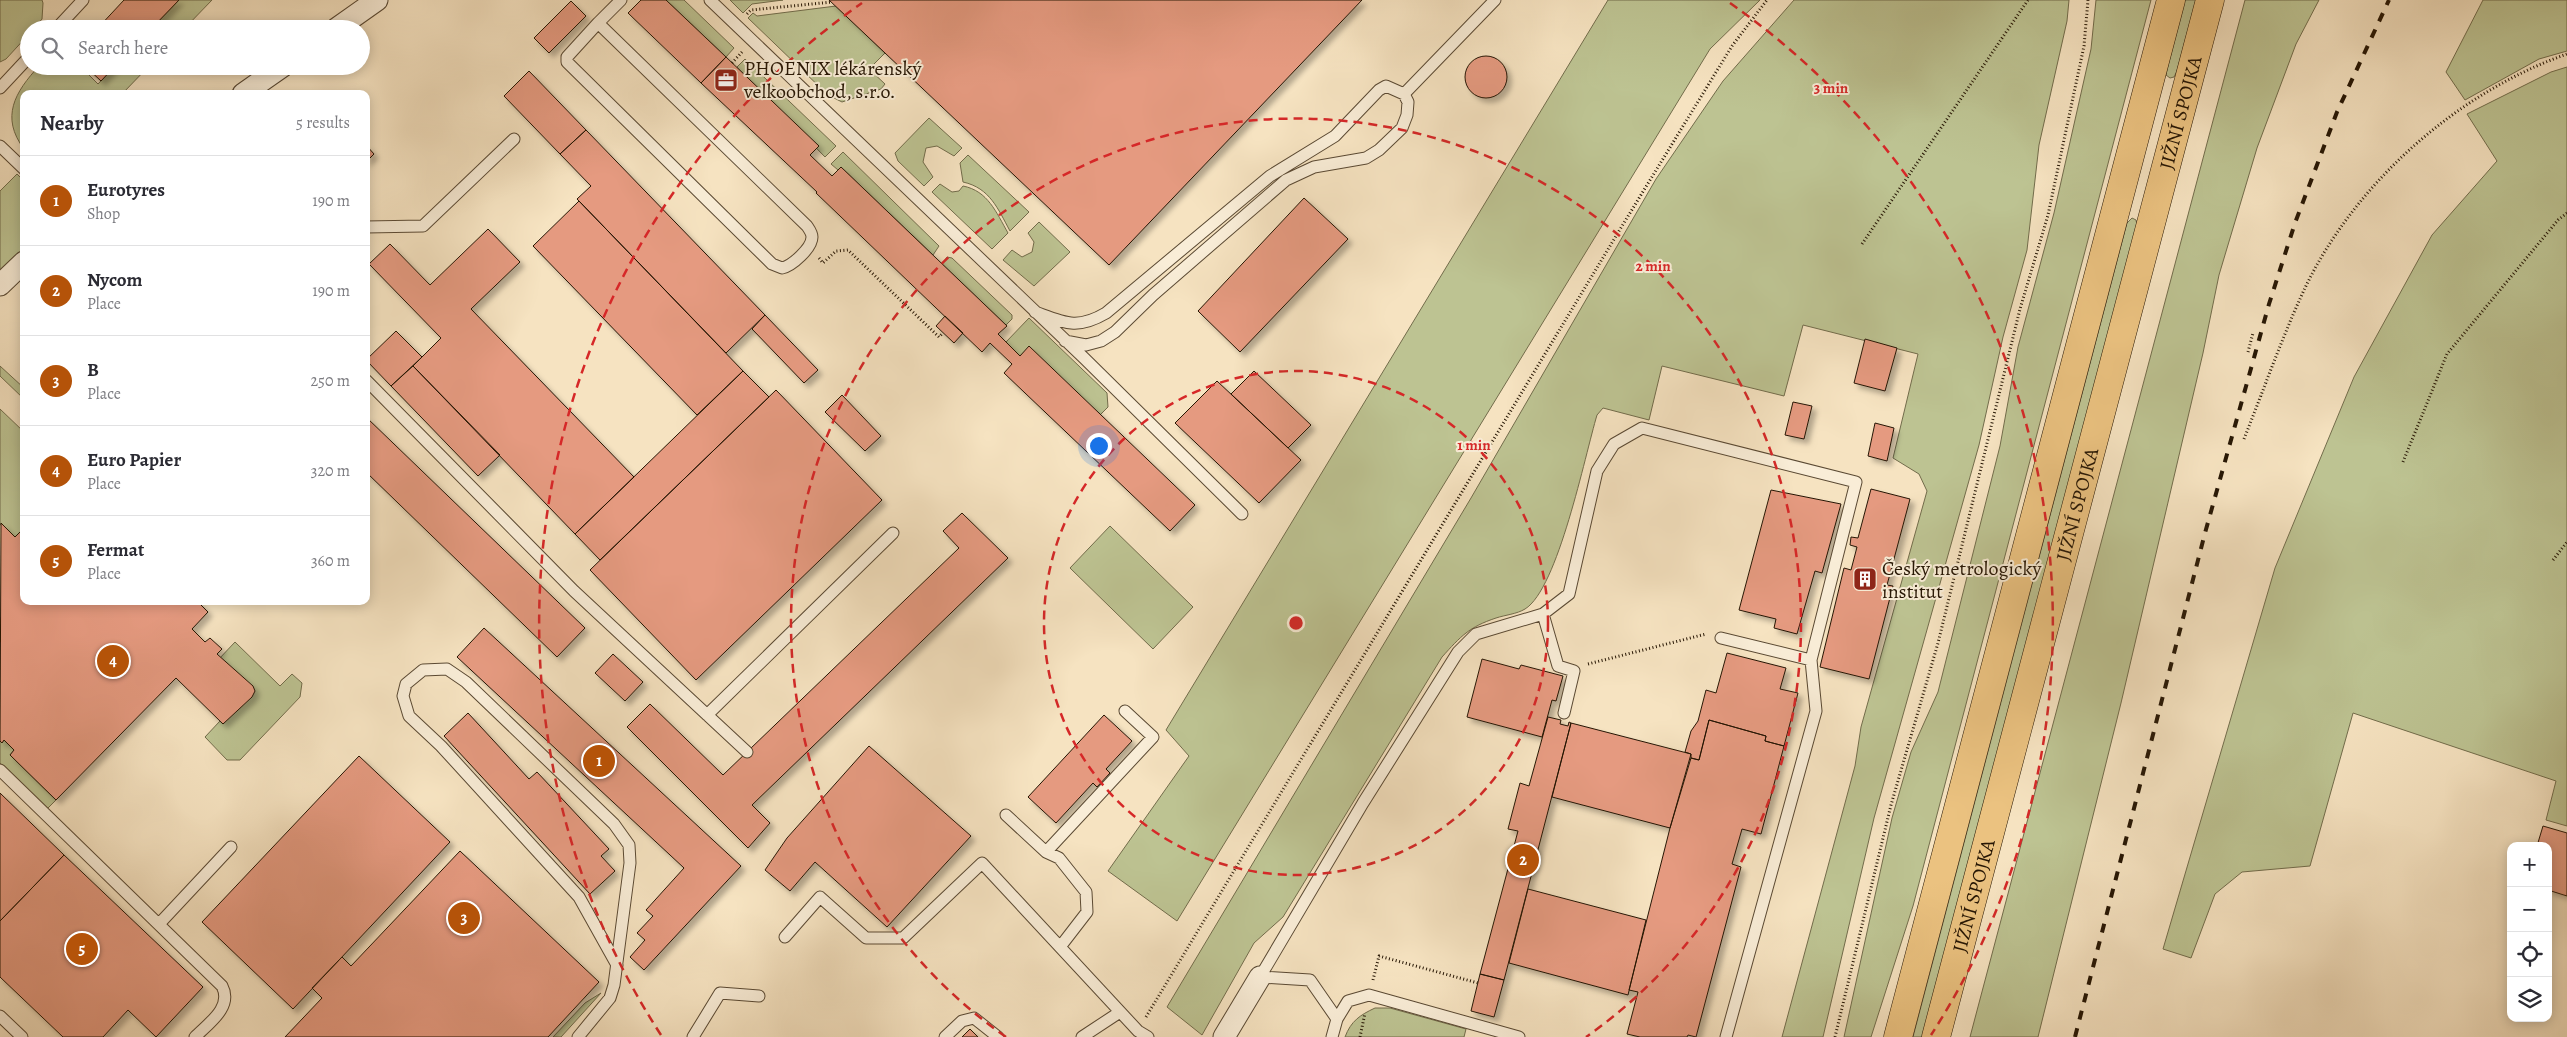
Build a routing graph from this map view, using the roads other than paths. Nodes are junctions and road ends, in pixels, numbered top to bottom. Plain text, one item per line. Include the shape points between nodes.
1 (83, 0) edge
2 (377, 0) edge
3 (620, 0) edge
4 (710, 0) edge
5 (1495, 0) edge
6 (2171, 0) edge
7 (2210, 0) edge
8 (64, 20) edge
9 (349, 20) edge
10 (598, 23) junction
11 (20, 67) edge
12 (269, 75) edge
13 (0, 88) edge
14 (249, 90) edge
15 (1404, 94) junction
16 (514, 139) dead end
17 (0, 146) edge
18 (20, 166) edge
19 (370, 227) edge
20 (20, 266) edge
21 (0, 285) edge
22 (1035, 312) junction
23 (1065, 340) junction
24 (370, 384) edge
25 (1242, 514) dead end
26 (893, 533) dead end
27 (1543, 614) junction
28 (1721, 638) road end
29 (1811, 660) junction
30 (1125, 710) dead end
31 (1564, 713) dead end
32 (707, 715) junction
33 (747, 752) dead end
34 (0, 770) edge
35 (1006, 815) dead end
36 (231, 847) dead end
37 (1046, 852) junction
38 (159, 924) junction
39 (786, 937) dead end
40 (1060, 947) junction
41 (617, 965) junction
42 (1260, 977) junction
43 (759, 996) dead end
44 (1120, 1012) junction
45 (0, 1016) edge
46 (1337, 1019) junction
47 (1143, 1034) edge
48 (22, 1037) edge
49 (195, 1037) edge
50 (578, 1037) edge
51 (693, 1037) edge
52 (945, 1037) edge
53 (998, 1037) edge
54 (1082, 1037) edge
55 (1224, 1037) edge
56 (1332, 1037) edge
57 (1519, 1037) edge
58 (1726, 1037) edge
59 (1898, 1037) edge
60 (1936, 1037) edge

1 - 8 lane
2 - 9 street
3 - 10 lane
4 - 22 lane
5 - 15 lane
6 - 59 highway, JIŽNÍ SPOJKA
7 - 60 highway, JIŽNÍ SPOJKA
10 - 10 lane via 807,226 812,237 807,248 788,266 772,264 567,62 567,57
11 - 13 lane
12 - 14 street
15 - 22 lane via 1386,86 1379,90 1335,136 1270,176 1106,314 1090,323 1072,325
15 - 23 lane via 1408,102 1402,128 1379,150 1366,158 1314,167 1286,180 1114,332 1101,341 1086,345
16 - 19 lane via 423,226
17 - 18 lane
20 - 21 street
22 - 23 lane
23 - 25 lane
24 - 32 lane via 574,591
26 - 32 lane
27 - 29 lane via 1569,594 1597,471 1614,444 1642,428 1856,482
27 - 31 lane via 1558,666 1574,671
27 - 42 lane via 1476,634 1458,652 1363,803
28 - 29 lane
29 - 58 lane via 1816,711
30 - 37 lane via 1153,737
32 - 33 lane
34 - 38 lane
35 - 37 lane
36 - 38 lane
37 - 40 lane via 1059,858 1087,897 1087,912
38 - 49 lane via 225,992 224,1005
39 - 40 lane via 820,897 866,938 903,938 982,863
40 - 44 lane
41 - 41 lane via 579,897 441,746 409,716 403,696 406,684 423,670 447,669 466,682 623,834 630,864
41 - 50 lane via 610,998
42 - 46 lane via 1310,980
42 - 55 street
43 - 51 lane via 720,993
44 - 47 lane
44 - 54 lane
45 - 48 lane
46 - 56 lane
46 - 57 lane via 1348,1001 1369,995
52 - 53 lane via 962,1021 974,1018

